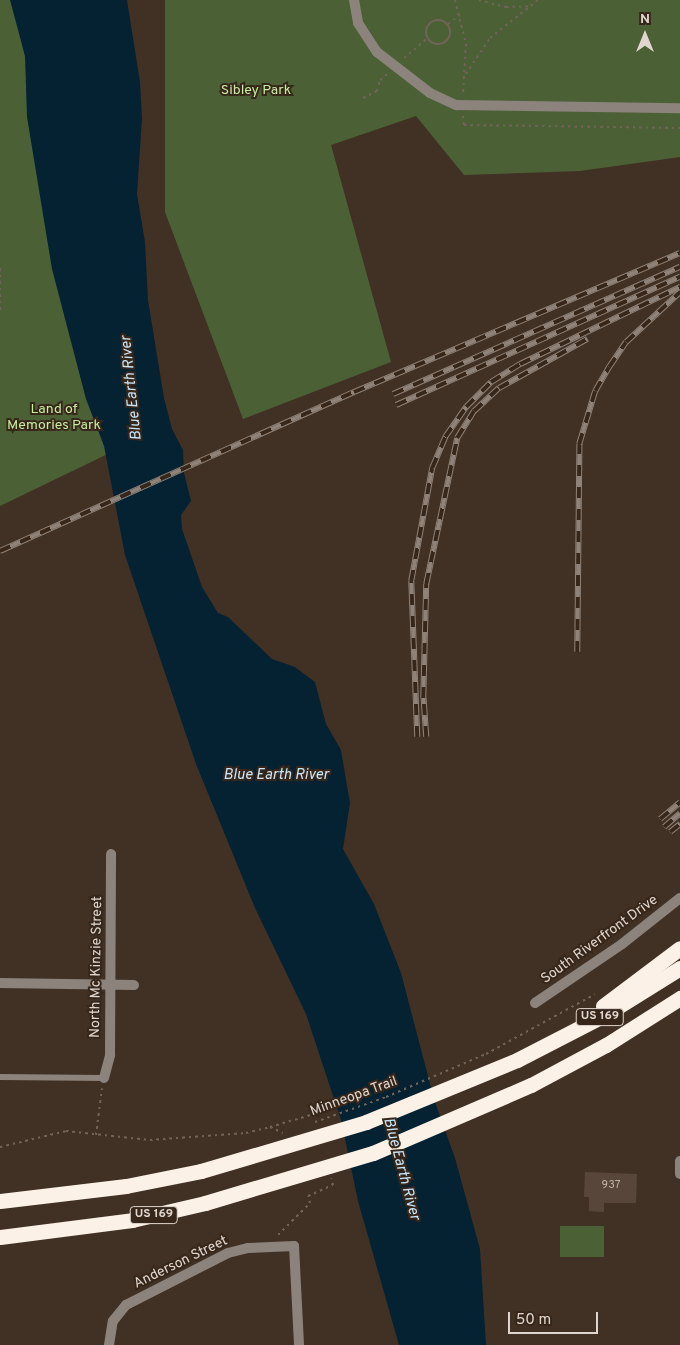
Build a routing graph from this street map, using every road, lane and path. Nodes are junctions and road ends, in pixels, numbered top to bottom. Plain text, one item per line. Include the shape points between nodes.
1 (354, 0) edge
2 (479, 0) edge
3 (538, 0) edge
4 (530, 6) junction
5 (460, 15) dead end
6 (448, 24) junction
7 (465, 75) dead end
8 (680, 108) edge
9 (0, 268) edge
10 (0, 312) edge
11 (111, 854) dead end
12 (680, 898) edge
13 (680, 948) edge
14 (680, 968) edge
15 (0, 983) edge
16 (111, 984) junction
17 (134, 985) dead end
18 (602, 990) dead end
19 (680, 998) edge
20 (535, 1003) dead end
21 (680, 1009) edge
22 (556, 1041) junction
23 (606, 1045) junction
24 (0, 1077) edge
25 (104, 1078) junction
26 (314, 1114) dead end
27 (311, 1123) dead end
28 (270, 1126) junction
29 (292, 1130) dead end
30 (96, 1135) junction
31 (0, 1147) edge
32 (680, 1161) edge
33 (680, 1174) edge
34 (333, 1185) dead end
35 (0, 1201) edge
36 (287, 1224) dead end
37 (0, 1237) edge
38 (110, 1345) edge
39 (299, 1345) edge

1 - 8 street via 358,23 377,52 430,93 456,105
2 - 4 path via 506,7
3 - 4 path
4 - 7 path via 490,38
5 - 6 path
6 - 6 path via 450,32 445,42 438,44 428,38 427,26 433,20
9 - 10 path
11 - 16 street, North Mc Kinzie Street
12 - 20 street, South Riverfront Drive via 593,965
13 - 22 highway
14 - 22 highway, US 169
15 - 16 street
16 - 17 street
16 - 25 street, North Mc Kinzie Street via 110,1055
18 - 27 path, Minneopa Trail via 543,1026 486,1054 386,1097
19 - 23 highway, US 169
21 - 23 highway
22 - 35 highway, US 169 via 366,1122 297,1145 126,1186
23 - 37 highway, US 169 via 531,1085 452,1121 305,1176 132,1220
24 - 25 lane
25 - 30 path
26 - 28 path
28 - 29 path via 283,1133
28 - 30 path via 246,1133 150,1140
30 - 31 path via 66,1131
32 - 33 street
34 - 36 path via 308,1196 310,1203
38 - 39 street, Anderson Street via 113,1321 126,1306 228,1254 248,1248 294,1246

